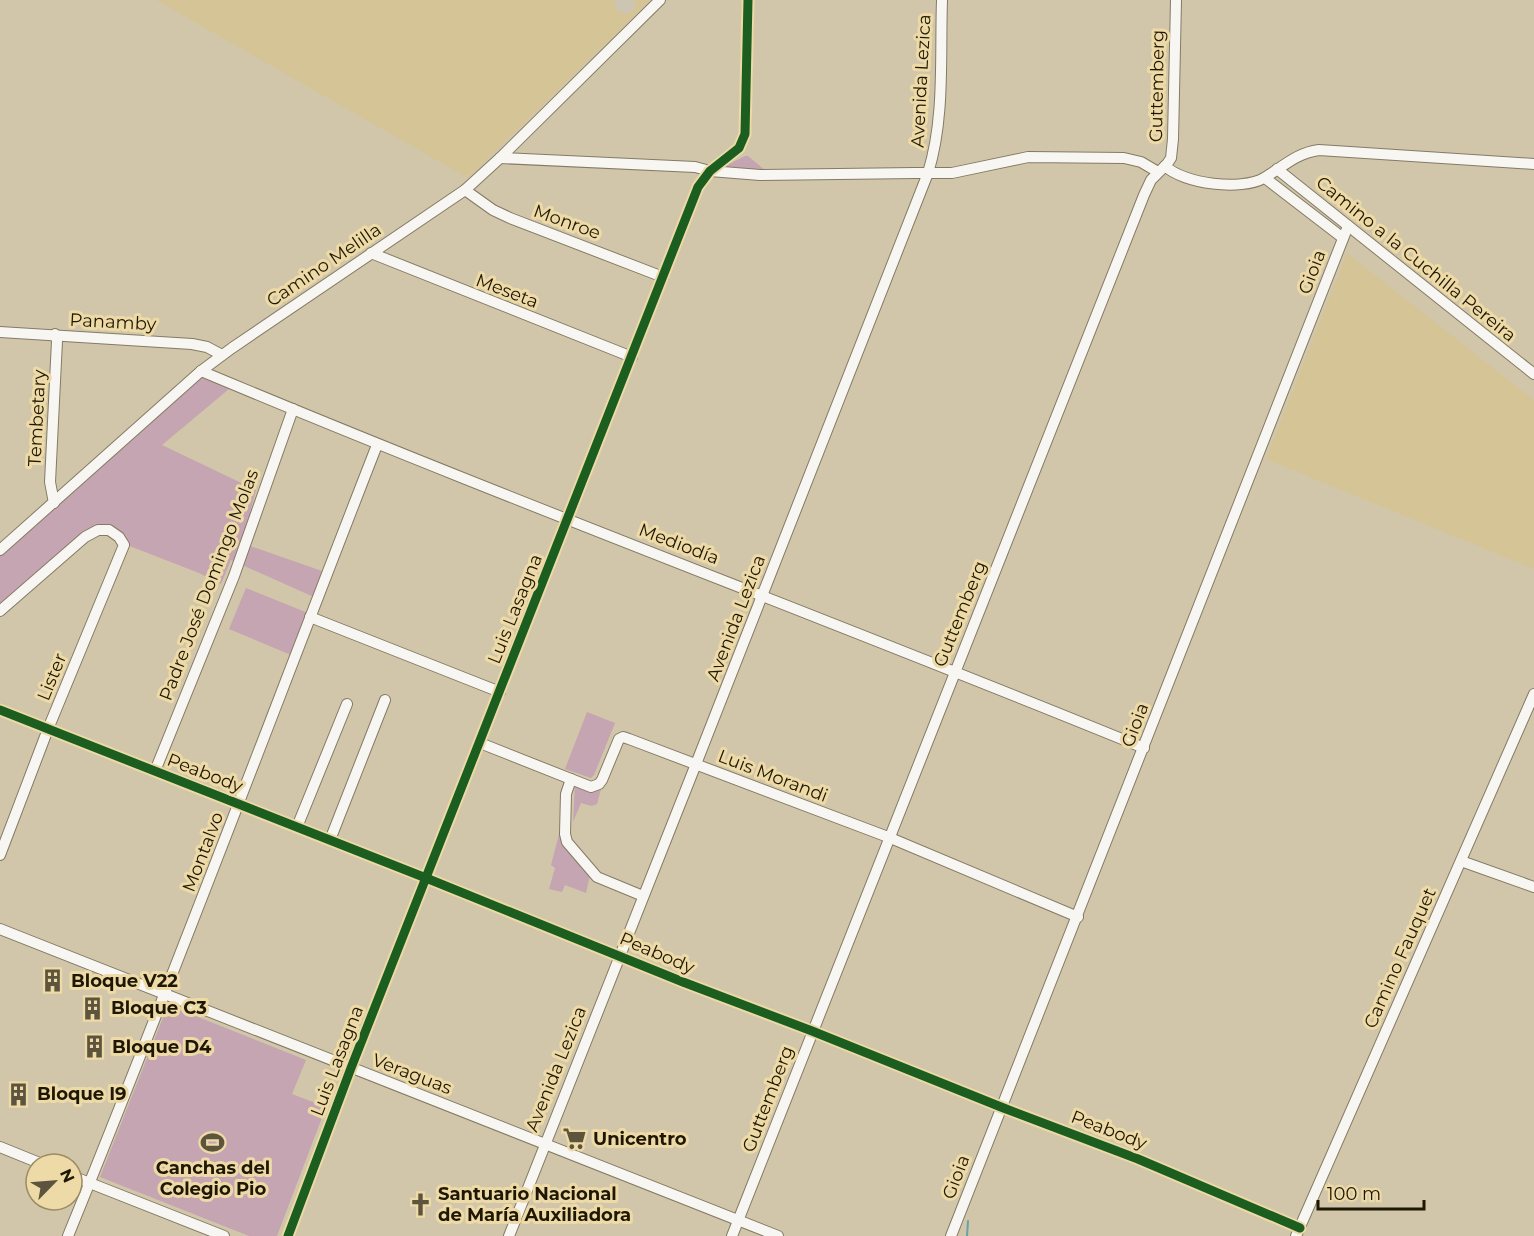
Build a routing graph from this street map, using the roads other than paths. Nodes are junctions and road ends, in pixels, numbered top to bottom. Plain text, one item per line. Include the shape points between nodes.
1 (660, 0) edge
2 (748, 0) edge
3 (942, 0) edge
4 (1176, 0) edge
5 (501, 158) junction
6 (1534, 164) edge
7 (1162, 169) junction
8 (1277, 170) junction
9 (710, 171) junction
10 (927, 173) junction
11 (1265, 178) junction
12 (465, 190) junction
13 (1348, 226) junction
14 (1343, 238) junction
15 (371, 253) junction
16 (663, 277) junction
17 (0, 332) edge
18 (55, 334) junction
19 (222, 355) junction
20 (632, 357) junction
21 (201, 371) junction
22 (1534, 374) edge
23 (293, 409) junction
24 (377, 445) junction
25 (54, 503) junction
26 (569, 519) junction
27 (0, 550) edge
28 (763, 595) junction
29 (0, 611) edge
30 (310, 617) junction
31 (956, 671) junction
32 (500, 692) junction
33 (1534, 694) edge
34 (385, 700) dead end
35 (346, 704) dead end
36 (0, 710) edge
37 (48, 729) junction
38 (480, 743) junction
39 (1144, 748) junction
40 (696, 764) junction
41 (155, 771) junction
42 (571, 779) junction
43 (239, 804) junction
44 (297, 827) junction
45 (888, 837) junction
46 (330, 840) junction
47 (0, 855) edge
48 (1461, 861) junction
49 (426, 878) junction
50 (1534, 887) edge
51 (643, 896) junction
52 (1078, 917) junction
53 (0, 929) edge
54 (619, 955) junction
55 (165, 994) junction
56 (812, 1030) junction
57 (351, 1068) junction
58 (1001, 1107) junction
59 (545, 1144) junction
60 (0, 1147) edge
61 (24, 1157) edge
62 (84, 1181) edge
63 (90, 1184) junction
64 (738, 1221) junction
65 (1298, 1232) edge
66 (68, 1236) edge
67 (224, 1236) edge
68 (288, 1236) edge
69 (509, 1236) edge
70 (732, 1236) edge
71 (778, 1236) edge
72 (951, 1236) edge

1 - 5 street, Camino Melilla
2 - 9 street, Luis Lasagna via 745,134 739,148
3 - 10 street, Avenida Lezica via 939,123
4 - 7 street, Guttemberg via 1172,151
5 - 9 street via 695,167
5 - 12 street, Camino Melilla
6 - 8 street via 1318,150 1302,154
7 - 10 street via 1124,158 1028,157 962,172
7 - 11 street via 1204,182 1247,184
7 - 31 street, Guttemberg via 1144,195
8 - 11 street
8 - 13 street, Camino a la Cuchilla Pereira
9 - 10 street via 760,175
9 - 16 street, Luis Lasagna via 698,187
10 - 28 street, Avenida Lezica
11 - 14 street
12 - 15 street, Camino Melilla
12 - 16 street, Monroe via 510,218
13 - 14 street, Gioia
13 - 22 street, Camino a la Cuchilla Pereira
14 - 39 street, Gioia
15 - 19 street, Camino Melilla
15 - 20 street, Meseta
16 - 20 street, Luis Lasagna
17 - 18 street, Panamby
18 - 19 street, Panamby via 192,344
18 - 25 street, Tembetary via 50,482
19 - 21 street, Camino Melilla
20 - 26 street, Luis Lasagna
21 - 23 street, Mediodía
21 - 25 street, Camino Melilla
23 - 24 street, Mediodía
23 - 41 street, Padre José Domingo Molas via 234,576
24 - 26 street, Mediodía
24 - 30 street, Montalvo
25 - 27 street, Camino Melilla
26 - 28 street, Mediodía
26 - 32 street, Luis Lasagna
28 - 31 street, Mediodía
28 - 40 street, Avenida Lezica
29 - 37 street, Lister via 85,537 110,530 124,545
30 - 32 street
30 - 43 street, Montalvo
31 - 39 street, Mediodía
31 - 45 street, Guttemberg
32 - 38 street, Luis Lasagna
33 - 48 street, Camino Fauquet
34 - 46 street
35 - 44 street
36 - 37 street, Peabody
37 - 41 street, Peabody
37 - 47 street, Lister
38 - 42 street, Luis Morandi
38 - 49 street, Luis Lasagna
39 - 52 street, Gioia
40 - 42 street, Luis Morandi via 623,737 599,784 591,787
40 - 45 street, Luis Morandi
40 - 51 street, Avenida Lezica
41 - 43 street, Peabody
42 - 51 street via 566,794 567,842 597,878
43 - 44 street, Peabody
43 - 55 street, Montalvo
44 - 46 street, Peabody
45 - 52 street, Luis Morandi
45 - 56 street, Guttemberg
46 - 49 street, Peabody
48 - 50 street
48 - 65 street, Camino Fauquet
49 - 54 street, Peabody
49 - 57 street, Luis Lasagna
51 - 54 street, Avenida Lezica
52 - 58 street, Gioia
53 - 55 street, Veraguas
54 - 56 street, Peabody
54 - 59 street, Avenida Lezica
55 - 57 street, Veraguas
55 - 63 street, Montalvo
56 - 58 street, Peabody
56 - 64 street, Guttemberg
57 - 59 street, Veraguas
57 - 68 street, Luis Lasagna
58 - 65 street, Peabody via 1138,1159
58 - 72 street, Gioia
59 - 64 street, Veraguas
59 - 69 street, Avenida Lezica
60 - 61 street
62 - 63 street
63 - 66 street, Montalvo
63 - 67 street
64 - 70 street, Guttemberg
64 - 71 street, Veraguas

